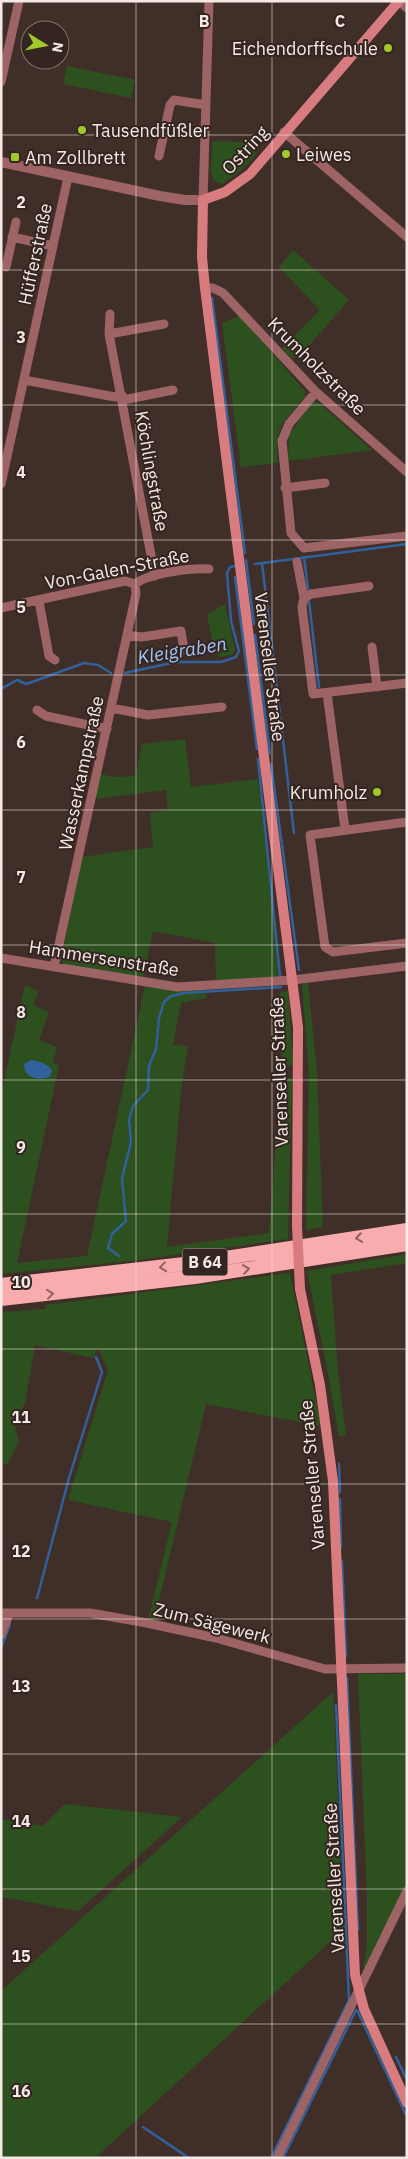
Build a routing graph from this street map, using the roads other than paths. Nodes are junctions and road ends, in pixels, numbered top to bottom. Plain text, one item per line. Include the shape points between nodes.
1 (18, 1) edge
2 (209, 1) edge
3 (399, 1) edge
4 (407, 8) edge
5 (1, 82) edge
6 (206, 105) junction
7 (284, 132) junction
8 (159, 156) dead end
9 (1, 162) edge
10 (68, 176) junction
11 (204, 200) junction
12 (16, 222) dead end
13 (12, 237) junction
14 (407, 237) edge
15 (53, 246) junction
16 (6, 267) dead end
17 (205, 288) junction
18 (110, 314) dead end
19 (164, 324) dead end
20 (109, 334) junction
21 (24, 380) junction
22 (173, 390) dead end
23 (316, 392) junction
24 (122, 398) junction
25 (407, 472) edge
26 (325, 483) dead end
27 (1, 484) edge
28 (285, 488) junction
29 (407, 536) edge
30 (297, 562) dead end
31 (209, 569) dead end
32 (155, 576) junction
33 (135, 584) junction
34 (369, 586) dead end
35 (304, 598) junction
36 (39, 601) junction
37 (1, 608) edge
38 (127, 635) junction
39 (372, 647) dead end
40 (184, 650) dead end
41 (55, 660) dead end
42 (407, 683) edge
43 (376, 687) junction
44 (327, 692) junction
45 (222, 707) dead end
46 (111, 708) junction
47 (37, 710) dead end
48 (107, 729) junction
49 (407, 822) edge
50 (345, 829) junction
51 (407, 943) edge
52 (1, 958) edge
53 (407, 966) edge
54 (54, 967) junction
55 (293, 980) junction
56 (407, 1230) edge
57 (407, 1244) edge
58 (1, 1285) edge
59 (1, 1298) edge
60 (5, 1613) edge
61 (1, 1635) edge
62 (407, 1668) edge
63 (341, 1669) junction
64 (407, 1891) edge
65 (358, 1990) junction
66 (407, 2103) edge
67 (277, 2158) edge

1 - 5 street
2 - 6 street, Varenseller Straße
3 - 4 street
3 - 7 main road, Ostring
6 - 8 street via 174,100 170,105
6 - 11 street, Varenseller Straße
7 - 11 main road, Ostring via 250,174 226,192
7 - 14 street
9 - 10 street, Ostring
10 - 11 street, Ostring via 168,198
10 - 15 street, Hüfferstraße
11 - 17 main road, Varenseller Straße via 202,257
12 - 13 street
13 - 15 street
13 - 16 street
15 - 21 street, Hüfferstraße
17 - 23 street, Krumholzstraße via 223,293
17 - 55 main road, Varenseller Straße
18 - 20 street, Köchlingstraße
19 - 20 street
20 - 24 street, Köchlingstraße
21 - 24 street
21 - 27 street, Hüfferstraße
22 - 24 street, Köchlingstraße
23 - 25 street, Krumholzstraße
23 - 28 street via 284,433
24 - 32 street, Köchlingstraße
26 - 28 street
28 - 29 street via 291,533 304,548
30 - 35 street
31 - 32 street, Von-Galen-Straße
32 - 33 street, Von-Galen-Straße
33 - 36 street, Von-Galen-Straße via 125,581
33 - 38 street, Wasserkampstraße via 136,594
34 - 35 street via 311,594
35 - 44 street via 302,607 313,694
36 - 37 street, Von-Galen-Straße
36 - 41 street via 49,656
38 - 40 street via 142,637 181,631
38 - 46 street, Wasserkampstraße
39 - 43 street
42 - 43 street
43 - 44 street
44 - 50 street
45 - 46 street via 148,715
46 - 48 street, Wasserkampstraße
47 - 48 street via 46,716
48 - 54 street, Wasserkampstraße
49 - 50 street
50 - 51 street via 310,835 325,947 333,952
52 - 54 street, Hammersenstraße
53 - 55 street, Hammersenstraße
54 - 55 street, Hammersenstraße via 171,987
55 - 63 main road, Varenseller Straße, bridge via 299,1070 297,1226 300,1289 329,1445
56 -> 58 highway, B 64 via 193,1263
59 -> 57 highway, B 64 via 195,1277
60 - 61 street
60 - 63 street, Zum Sägewerk via 90,1613 216,1638 325,1669
62 - 63 street, Zum Sägewerk
63 - 65 main road, Varenseller Straße
64 - 65 street
65 - 66 main road, Varenseller Straße
65 - 67 street

